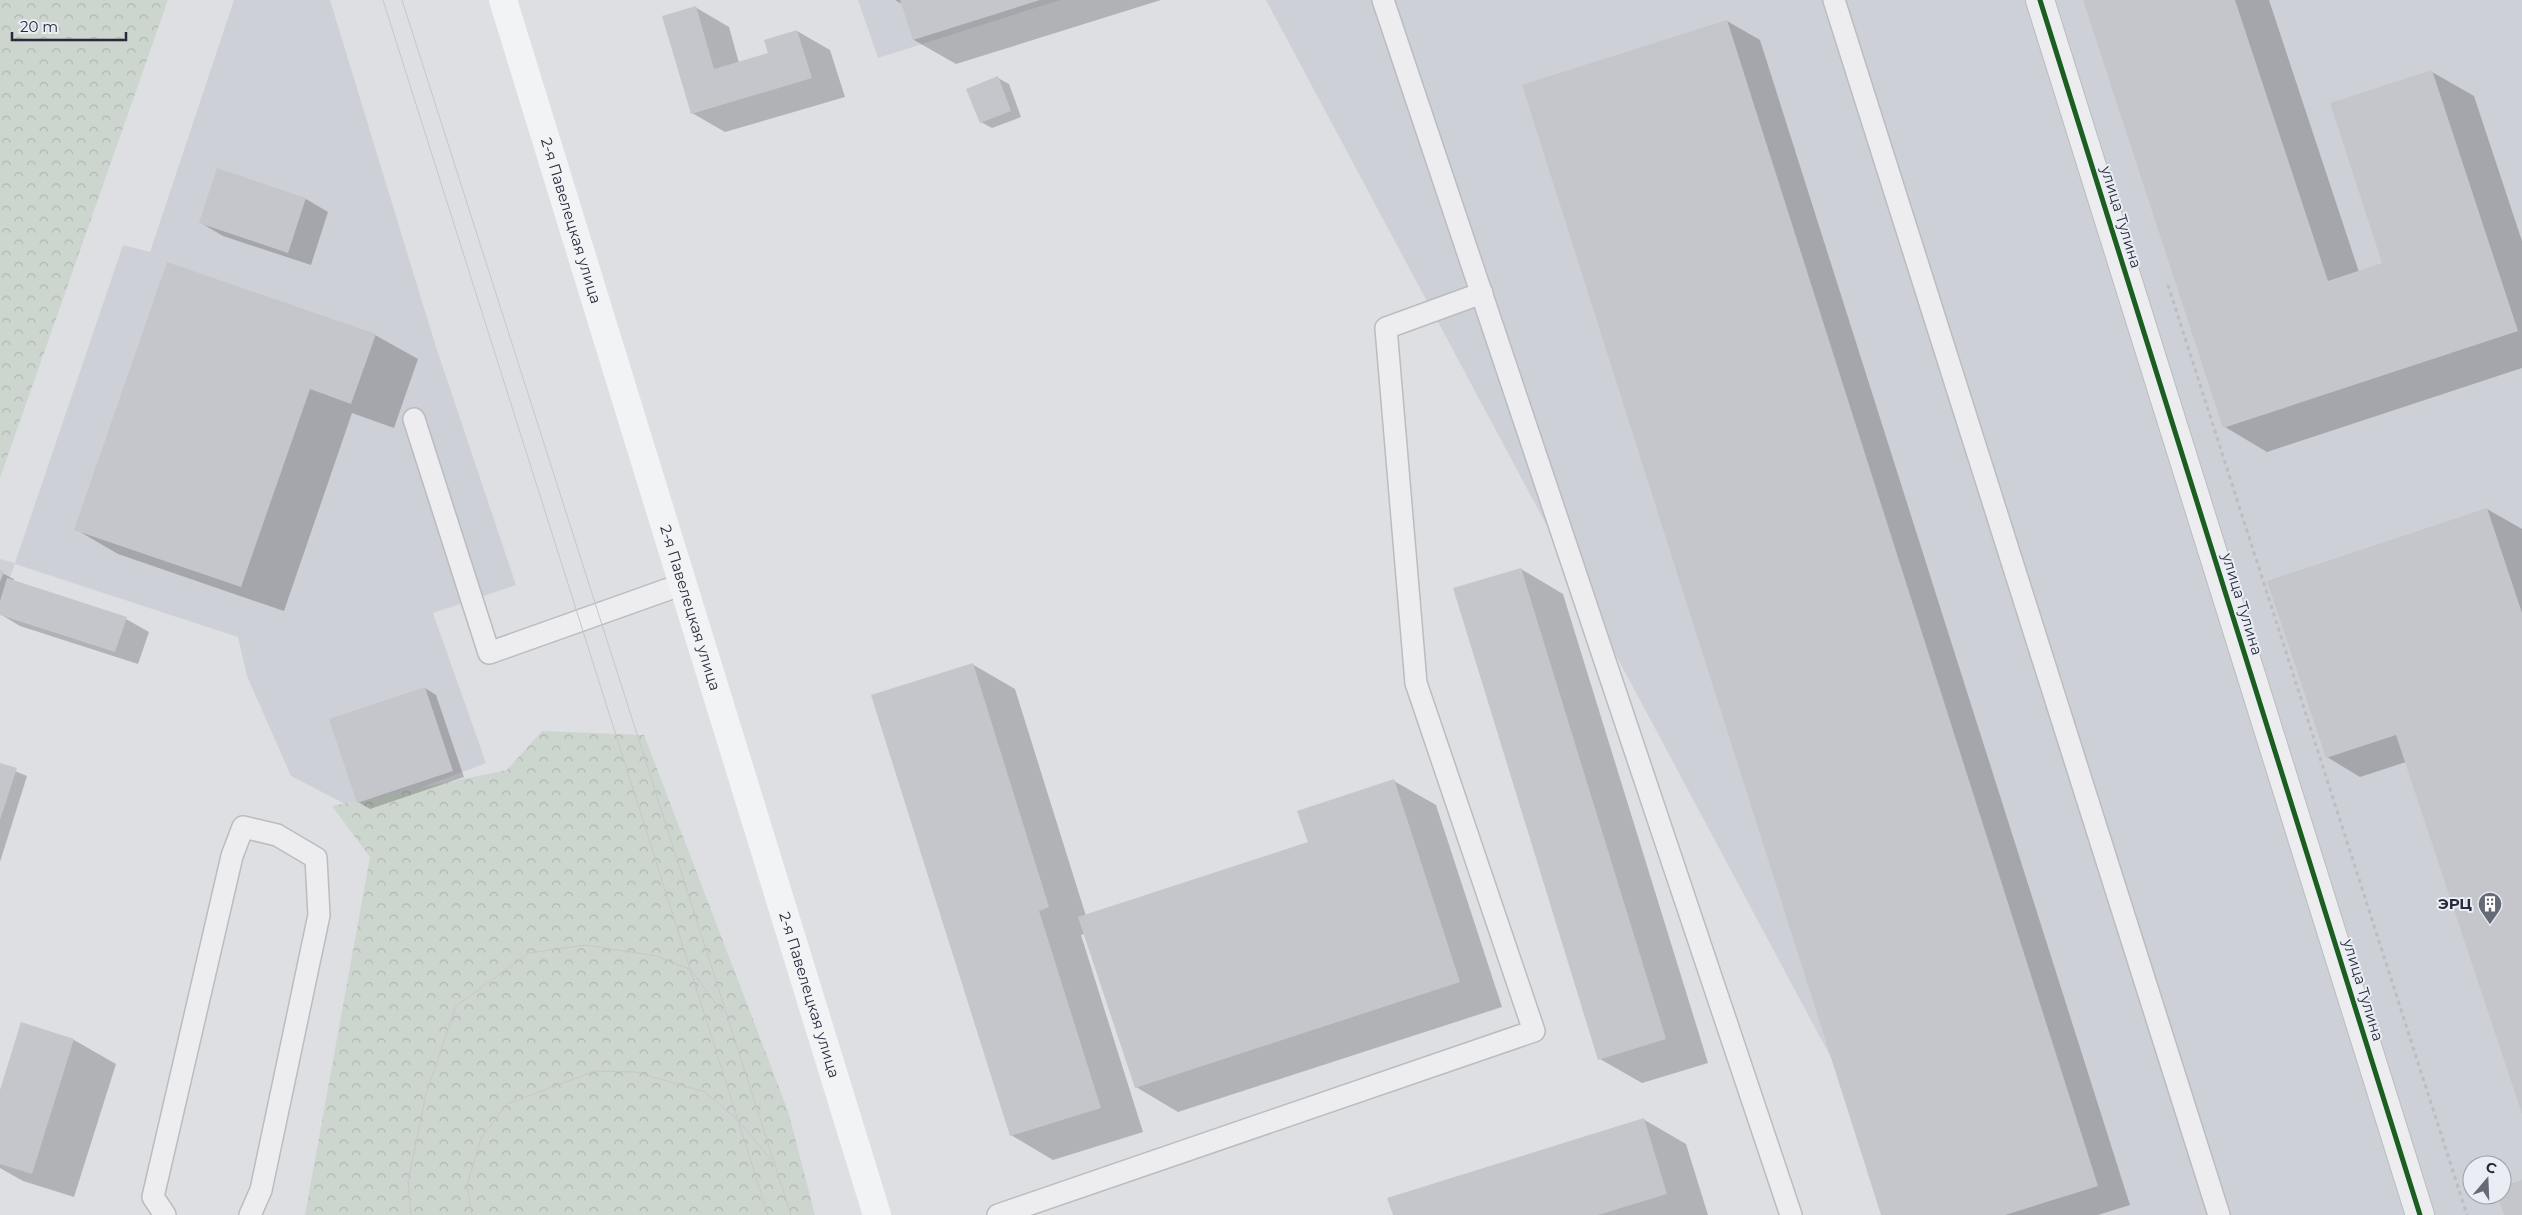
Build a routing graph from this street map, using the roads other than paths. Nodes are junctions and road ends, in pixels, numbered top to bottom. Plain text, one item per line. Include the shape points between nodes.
1 (502, 0) edge
2 (1383, 0) edge
3 (1834, 0) edge
4 (2040, 0) edge
5 (1482, 294) junction
6 (414, 419) dead end
7 (683, 584) junction
8 (165, 1215) edge
9 (250, 1215) edge
10 (878, 1215) edge
11 (998, 1215) edge
12 (1791, 1215) edge
13 (2219, 1215) edge
14 (2420, 1215) edge

1 - 7 main road, 2-я Павелецкая улица
2 - 5 lane
3 - 13 lane
4 - 14 street, улица Тулина
5 - 11 lane via 1386,328 1416,683 1534,1031
5 - 12 lane
6 - 7 lane via 489,653
7 - 10 main road, 2-я Павелецкая улица
8 - 9 lane via 153,1197 232,856 243,827 277,835 316,858 319,915 261,1190

